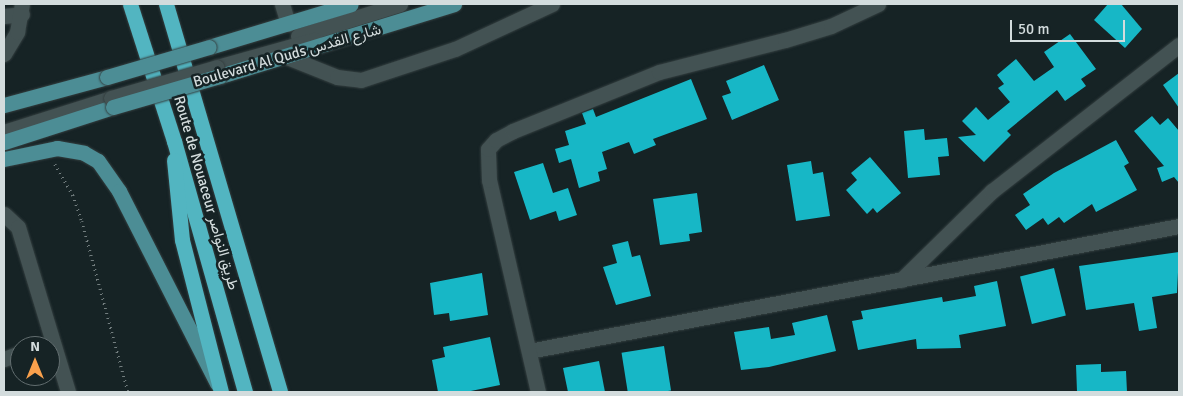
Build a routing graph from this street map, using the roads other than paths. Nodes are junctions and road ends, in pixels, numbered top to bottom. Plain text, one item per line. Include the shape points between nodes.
1 (130, 4) edge
2 (166, 4) edge
3 (282, 4) edge
4 (351, 4) edge
5 (400, 4) edge
6 (440, 4) edge
7 (454, 4) edge
8 (552, 4) edge
9 (878, 4) edge
10 (22, 9) edge
11 (4, 16) edge
12 (288, 24) junction
13 (1179, 45) edge
14 (4, 54) edge
15 (287, 57) junction
16 (217, 68) junction
17 (110, 94) junction
18 (4, 105) edge
19 (4, 126) edge
20 (4, 132) edge
21 (174, 141) junction
22 (4, 142) edge
23 (4, 159) edge
24 (4, 214) edge
25 (1179, 226) edge
26 (901, 280) junction
27 (529, 351) junction
28 (221, 391) edge
29 (68, 392) edge
30 (245, 392) edge
31 (280, 392) edge
32 (538, 392) edge

1 - 21 highway, Route de Nouaceur طريق النواصر
2 - 31 highway, Route de Nouaceur طريق النواصر
3 - 12 street
4 - 12 main road, Boulevard Al Quds شارع القدس
5 - 16 street
6 - 16 street
7 - 15 main road, Boulevard Al Quds شارع القدس
8 - 15 street via 455,49 361,80 337,77
9 - 27 street via 831,26 658,72 496,140 488,149 489,180
10 - 11 street
10 - 14 street via 17,32
12 - 17 main road, Boulevard Al Quds شارع القدس, bridge via 209,47
13 - 26 street via 992,191
15 - 16 main road, Boulevard Al Quds شارع القدس
16 - 17 main road, Boulevard Al Quds شارع القدس, bridge
17 - 18 main road, Boulevard Al Quds شارع القدس
17 - 19 street
17 - 20 street
17 - 22 main road, Boulevard Al Quds شارع القدس
21 - 28 highway via 174,182 182,240
21 - 30 highway, Route de Nouaceur طريق النواصر
23 - 28 main road via 57,148 84,153 98,161 119,191
24 - 29 street via 18,227
25 - 26 street
26 - 27 street
27 - 32 street

